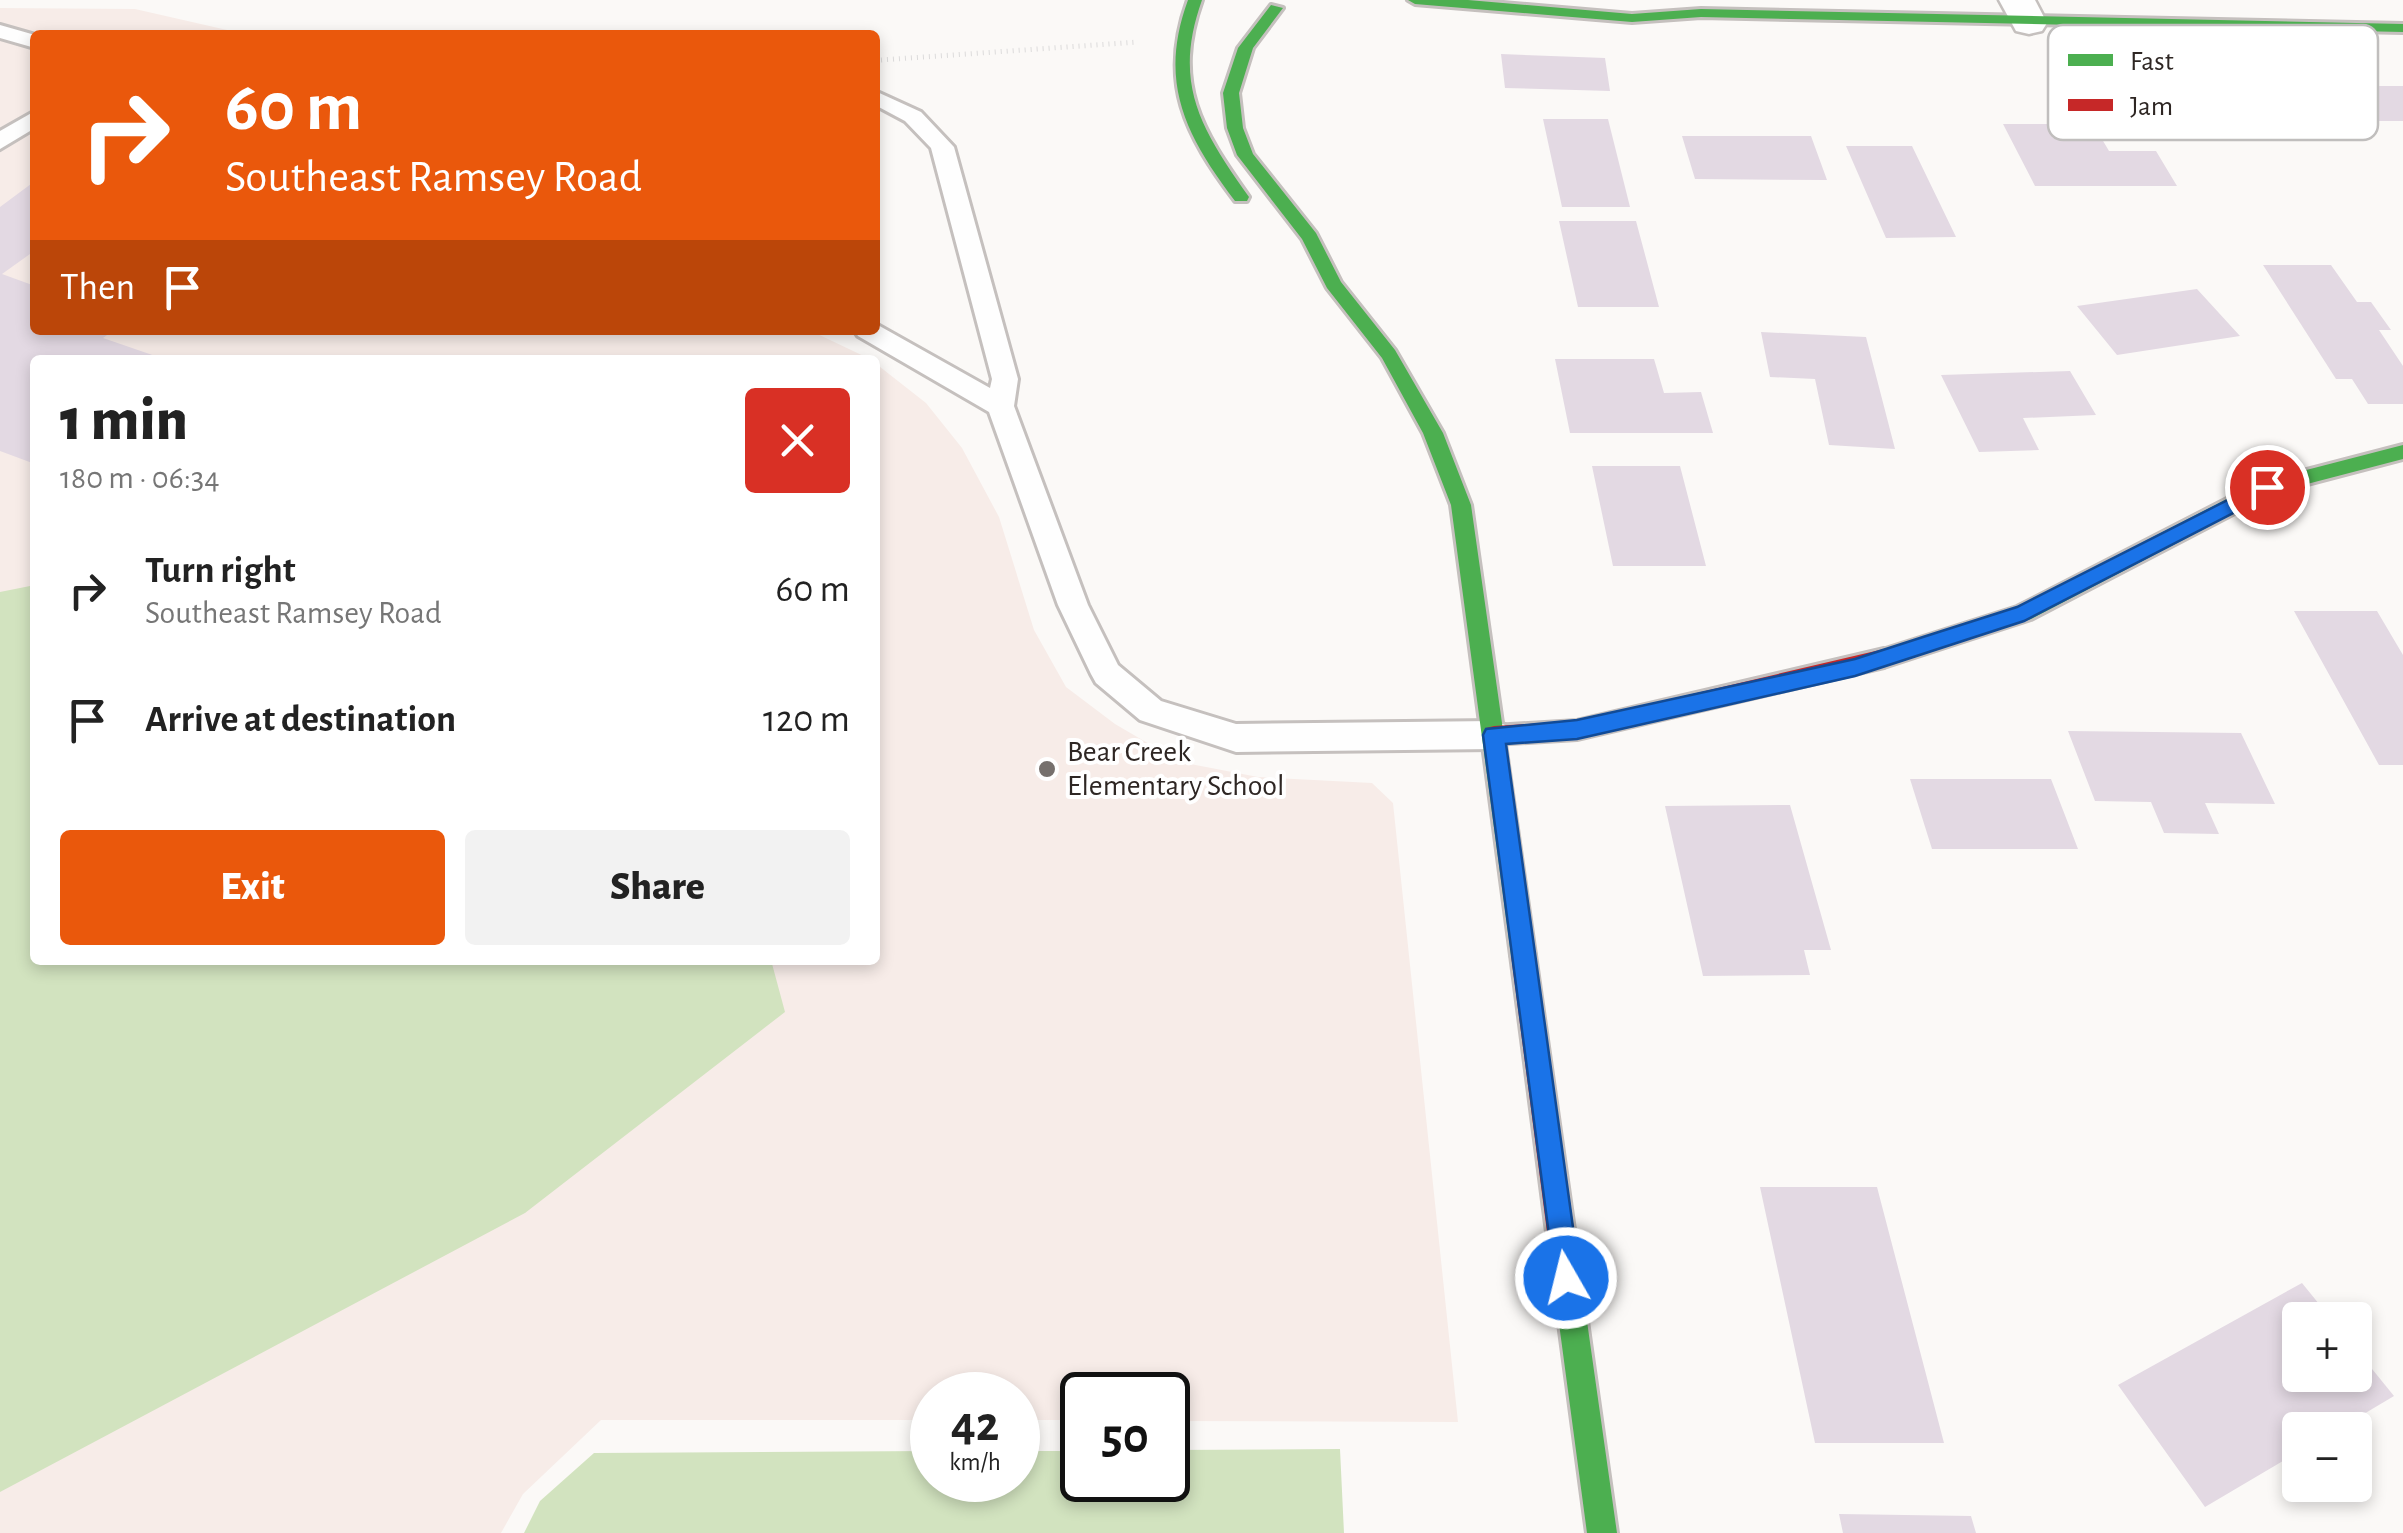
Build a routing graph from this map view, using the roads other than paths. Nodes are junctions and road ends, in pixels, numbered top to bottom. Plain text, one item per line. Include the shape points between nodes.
1 (1196, 0) edge
2 (1414, 0) edge
3 (1632, 0) edge
4 (1300, 2) edge
5 (1276, 8) junction
6 (1248, 9) dead end
7 (2023, 12) edge
8 (1701, 13) junction
9 (2332, 25) edge
10 (2378, 27) edge
11 (2403, 28) edge
12 (0, 31) edge
13 (30, 40) edge
14 (880, 100) edge
15 (30, 121) edge
16 (0, 142) edge
17 (1258, 216) dead end
18 (1294, 255) dead end
19 (1334, 284) junction
20 (876, 335) edge
21 (1000, 406) junction
22 (2403, 452) edge
23 (1494, 735) junction
24 (1602, 1533) edge

1 - 17 street via 1183,43 1185,114 1210,160
2 - 8 street via 1632,18
3 - 8 street
4 - 5 street
5 - 6 street
5 - 19 street via 1246,48 1231,93 1235,128 1245,155 1310,237
7 - 8 street
7 - 9 street
10 - 11 street
12 - 13 lane
14 - 21 lane via 924,123 942,147 1005,379
15 - 16 lane
18 - 19 street
19 - 23 street via 1388,354 1433,433 1460,505
20 - 21 lane
21 - 23 lane via 1073,605 1107,674 1151,711 1236,738
22 - 23 street via 2267,487 2024,613 1855,668 1577,730
23 - 24 street

